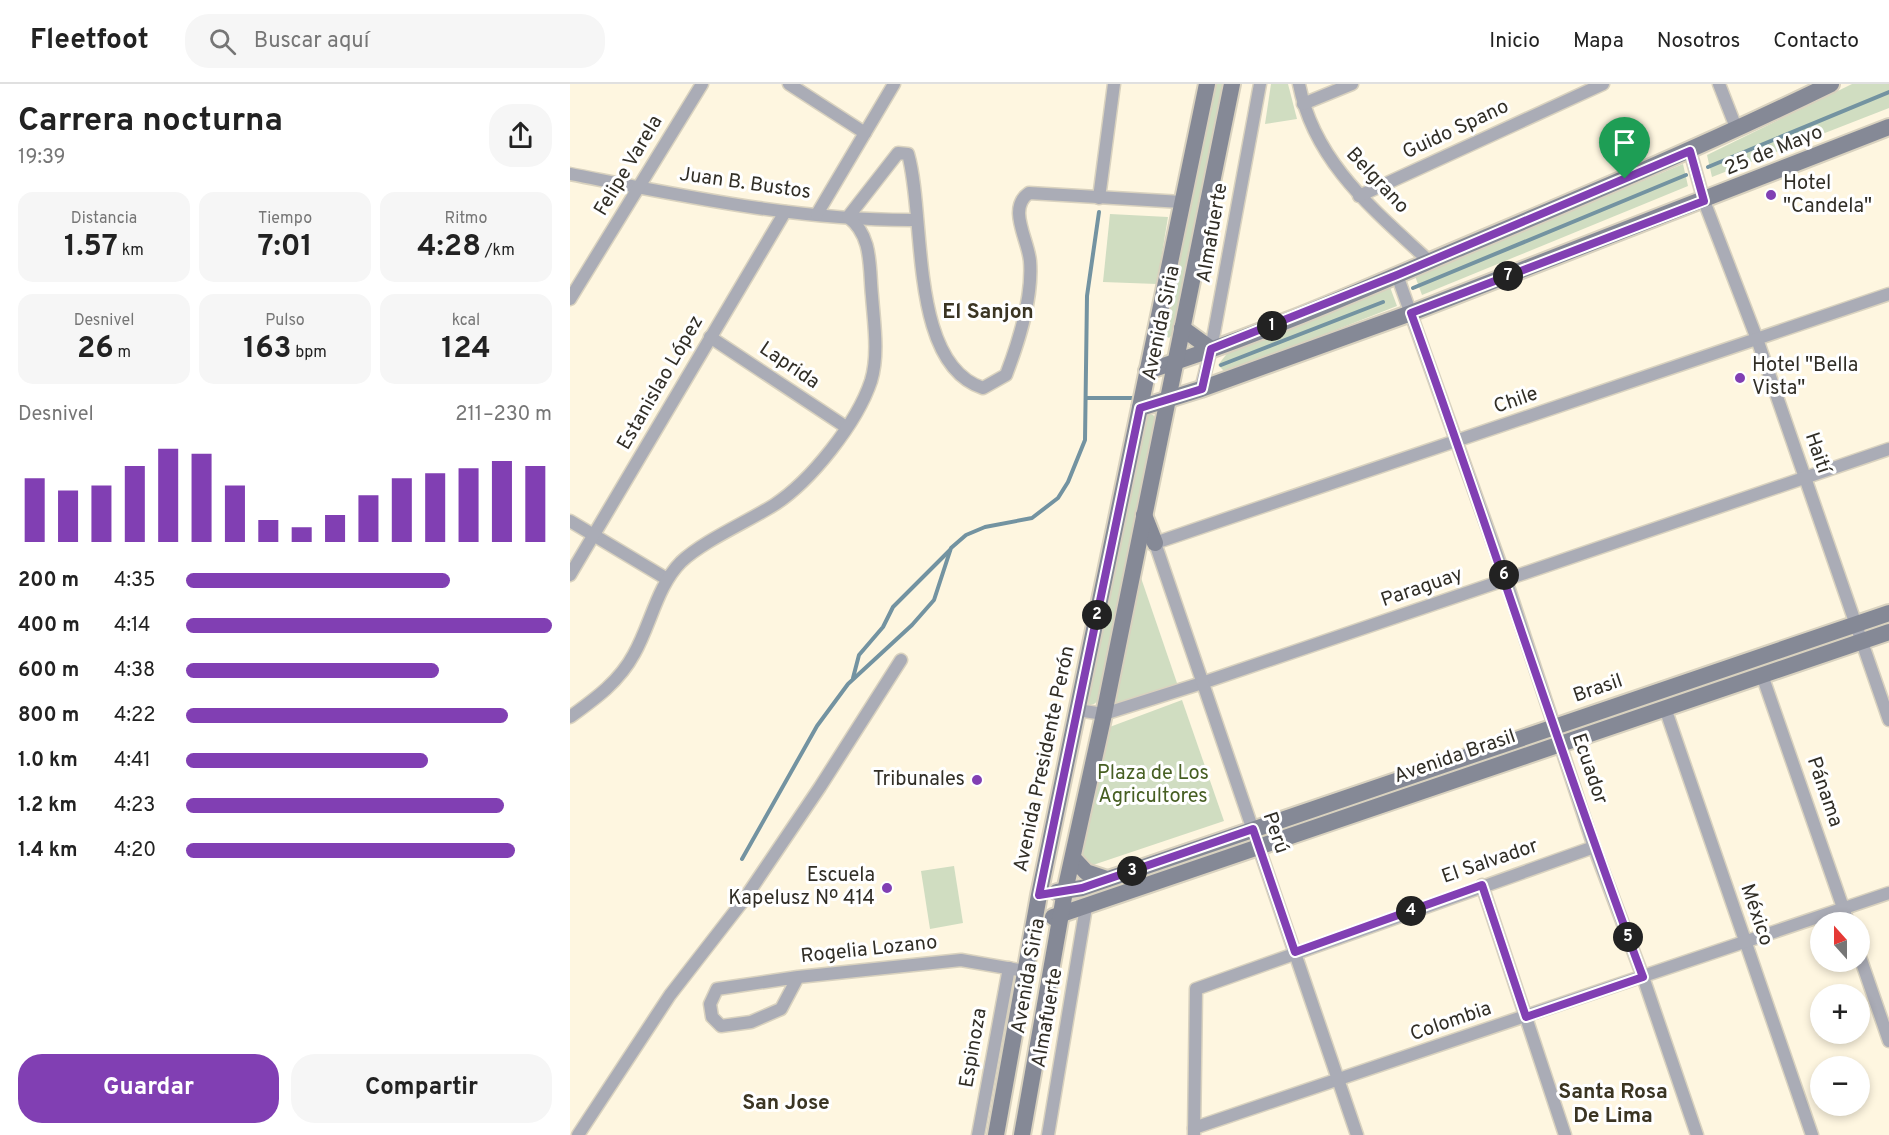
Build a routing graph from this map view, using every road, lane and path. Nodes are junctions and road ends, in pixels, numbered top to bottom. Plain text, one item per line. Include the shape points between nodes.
1 (702, 84) edge
2 (789, 84) edge
3 (894, 84) edge
4 (1114, 84) edge
5 (1207, 84) edge
6 (1232, 84) edge
7 (1260, 84) edge
8 (1299, 84) edge
9 (1352, 84) edge
10 (1603, 84) edge
11 (1719, 84) edge
12 (1831, 84) edge
13 (1303, 104) junction
14 (1889, 127) edge
15 (1737, 130) junction
16 (865, 133) junction
17 (1691, 158) junction
18 (570, 174) edge
19 (639, 188) junction
20 (1359, 196) junction
21 (1099, 198) junction
22 (1704, 201) junction
23 (1182, 202) junction
24 (785, 212) junction
25 (817, 214) junction
26 (848, 217) junction
27 (916, 220) junction
28 (1429, 261) junction
29 (1399, 281) junction
30 (1889, 294) edge
31 (570, 300) edge
32 (1409, 307) junction
33 (1182, 328) junction
34 (710, 337) junction
35 (1757, 339) junction
36 (1211, 349) junction
37 (1174, 362) junction
38 (1147, 371) junction
39 (1202, 389) junction
40 (1167, 399) junction
41 (1142, 400) junction
42 (846, 427) junction
43 (1458, 441) junction
44 (1889, 449) edge
45 (1805, 478) junction
46 (1144, 515) junction
47 (570, 521) edge
48 (594, 536) junction
49 (1155, 543) junction
50 (570, 575) edge
51 (667, 579) junction
52 (1506, 580) junction
53 (1889, 613) edge
54 (1856, 625) junction
55 (1889, 632) edge
56 (1862, 641) junction
57 (901, 660) dead end
58 (1762, 675) junction
59 (1202, 683) junction
60 (1665, 708) junction
61 (1077, 710) junction
62 (1104, 714) junction
63 (570, 717) edge
64 (1889, 720) edge
65 (1554, 726) junction
66 (1560, 744) junction
67 (1253, 829) junction
68 (1259, 846) junction
69 (1594, 847) junction
70 (1073, 858) junction
71 (1107, 879) junction
72 (1482, 885) junction
73 (1065, 891) junction
74 (1889, 892) edge
75 (1039, 895) junction
76 (1086, 907) junction
77 (1843, 907) junction
78 (1845, 912) edge
79 (1060, 916) junction
80 (1034, 920) junction
81 (1744, 942) junction
82 (1295, 952) junction
83 (1017, 970) junction
84 (1865, 972) edge
85 (798, 977) junction
86 (1643, 977) junction
87 (1526, 1017) junction
88 (1889, 1041) edge
89 (1339, 1081) junction
90 (1194, 1131) edge
91 (578, 1135) edge
92 (978, 1135) edge
93 (996, 1135) edge
94 (1022, 1135) edge
95 (1048, 1135) edge
96 (1357, 1135) edge
97 (1564, 1135) edge
98 (1697, 1135) edge
99 (1812, 1135) edge

1 - 19 street, Felipe Varela
2 - 16 street
3 - 16 street
4 - 21 street
5 - 23 street, Avenida Siria
6 - 33 street, Avenida Siria
7 - 36 street, Almafuerte
8 - 13 street, Belgrano
9 - 13 street
10 - 20 street, Guido Spano
11 - 15 street
12 - 15 street, 25 de Mayo
13 - 20 street, Belgrano via 1328,156
14 - 22 street, 25 de Mayo
15 - 17 street, 25 de Mayo
16 - 25 street
17 - 22 street, Haití
17 - 28 street, 25 de Mayo
18 - 19 street, Juan B. Bustos
19 - 24 street, Juan B. Bustos
19 - 31 street, Felipe Varela
20 - 28 street, Belgrano
21 - 23 street
21 - 27 street via 1029,193 1021,199 1017,209 1030,262 1029,287 1006,375 983,388 968,383 953,370 943,352 920,268
22 - 32 street, 25 de Mayo
22 - 35 street, Haití
23 - 38 street, Avenida Siria
24 - 25 street, Juan B. Bustos
24 - 34 street, Estanislao López
25 - 26 street, Juan B. Bustos
26 - 27 street, Juan B. Bustos
26 - 27 street via 898,153 908,154 913,171
26 - 42 street via 860,226 866,238 875,356 867,391
28 - 29 street, 25 de Mayo
29 - 32 street, Ecuador
29 - 36 street, 25 de Mayo
30 - 35 street, Chile
32 - 39 street, 25 de Mayo
32 - 43 street, Ecuador
33 - 36 street
33 - 37 street, Avenida Siria
34 - 42 street, Laprida
34 - 48 street, Estanislao López
35 - 43 street, Chile
35 - 45 street, Haití
36 - 37 street, 25 de Mayo
36 - 39 street, Almafuerte
37 - 38 street, 25 de Mayo
37 - 40 street, Avenida Siria
38 - 41 street, Avenida Siria
39 - 40 street, 25 de Mayo
40 - 41 street, 25 de Mayo
40 - 46 street, Avenida Siria
41 - 61 street, Avenida Presidente Perón
42 - 51 street via 818,466 777,503 682,561
43 - 49 street, Chile
43 - 52 street, Ecuador
44 - 45 street, Paraguay
45 - 52 street, Paraguay
45 - 54 street, Haití
46 - 49 street
46 - 62 street, Avenida Siria
47 - 48 street
48 - 50 street, Estanislao López
48 - 51 street
49 - 59 street, Perú
51 - 63 street via 622,674
52 - 59 street, Paraguay
52 - 65 street, Ecuador
53 - 54 street, Brasil
54 - 56 street, Haití
54 - 65 street, Brasil
55 - 56 street, Avenida Brasil
56 - 58 street, Avenida Brasil
56 - 64 street, Haití
57 - 91 street via 743,901 670,995
58 - 60 street, Avenida Brasil
58 - 77 street, Pánama
59 - 62 street, Paraguay
59 - 67 street, Perú
60 - 66 street, Avenida Brasil
60 - 81 street, México
61 - 62 street
61 - 75 street, Avenida Presidente Perón
62 - 70 street, Avenida Siria
65 - 66 street, Ecuador
65 - 67 street, Brasil
66 - 68 street, Avenida Brasil
66 - 69 street, Ecuador
67 - 68 street, Perú
67 - 71 street
68 - 76 street, Avenida Brasil
68 - 82 street, Perú
69 - 72 street, El Salvador
69 - 86 street, Ecuador
70 - 71 street via 1086,872
70 - 73 street, Avenida Siria
71 - 73 street
72 - 82 street, El Salvador
72 - 87 street
73 - 75 street
73 - 79 street, Avenida Siria
74 - 77 street, Colombia
75 - 80 street, Avenida Presidente Perón
76 - 79 street, Avenida Brasil
76 - 95 street, Almafuerte
77 - 78 street, Pánama
77 - 81 street, Colombia
79 - 80 street, Avenida Brasil
79 - 94 street, Avenida Siria
80 - 83 street, Avenida Presidente Perón
81 - 86 street, Colombia
81 - 99 street, México
82 - 89 street, Perú
82 - 90 street, El Salvador via 1196,989
83 - 85 street, Rogelia Lozano via 961,960
83 - 92 street, Espinoza
83 - 93 street, Avenida Presidente Perón
84 - 88 street
85 - 85 street, Rogelia Lozano via 781,1009 751,1022 722,1026 712,1017 710,1004 717,989
86 - 87 street, Colombia
86 - 98 street, Ecuador
87 - 89 street, Colombia
87 - 97 street
89 - 90 street, Colombia
89 - 96 street, Perú

